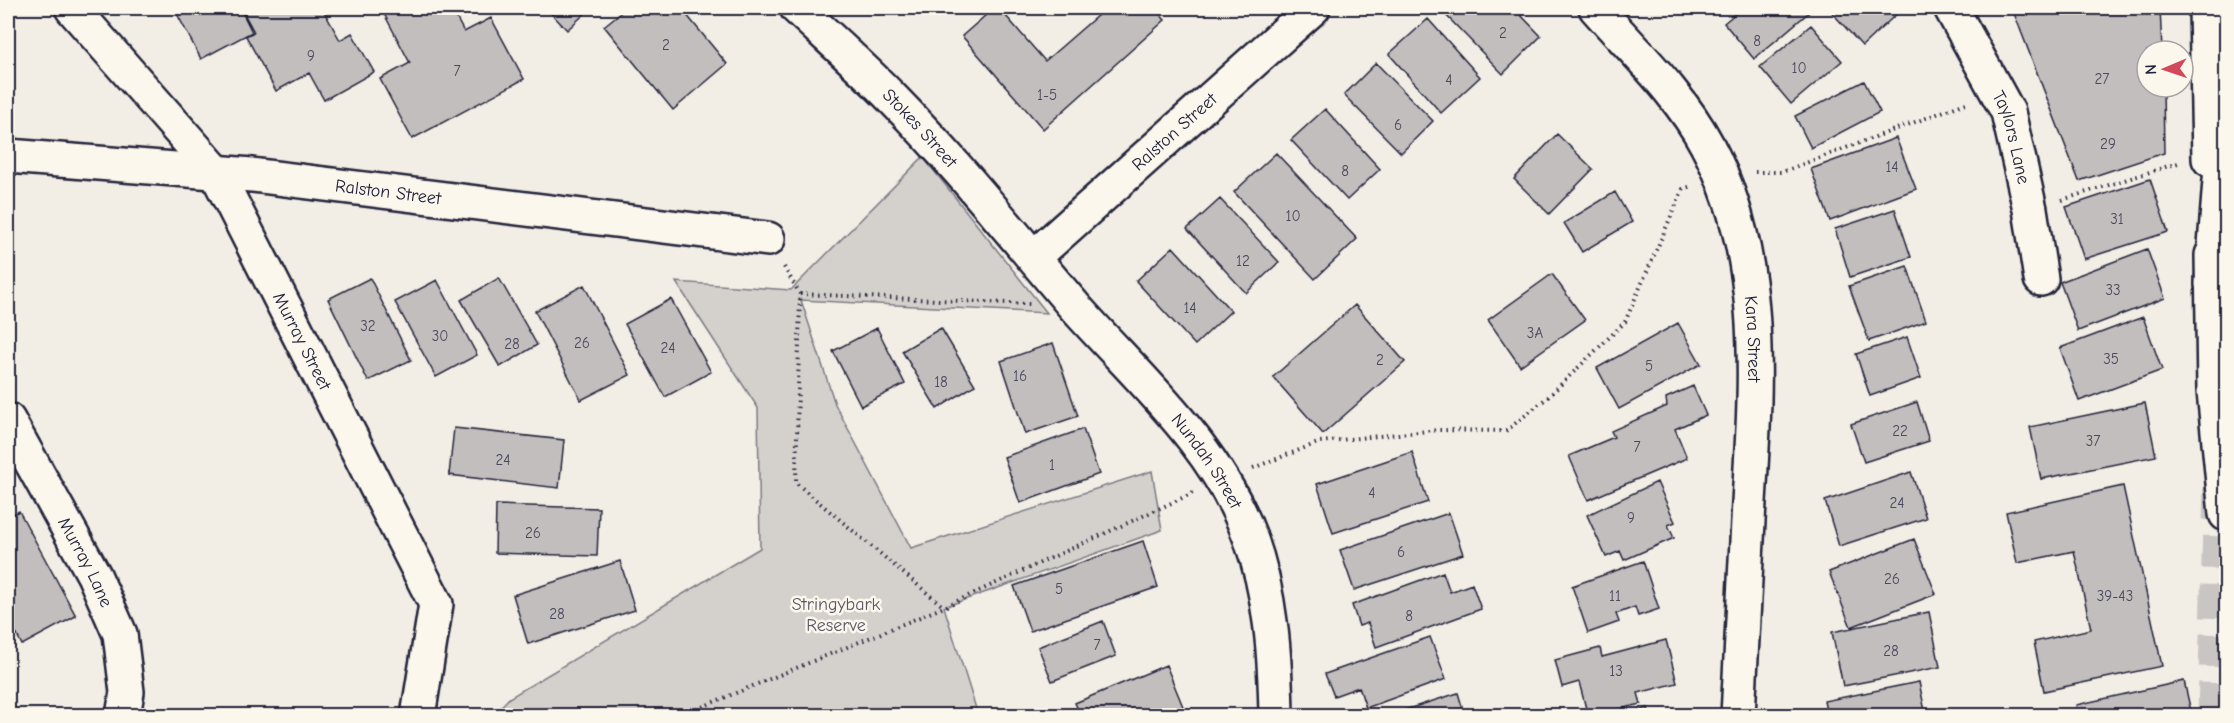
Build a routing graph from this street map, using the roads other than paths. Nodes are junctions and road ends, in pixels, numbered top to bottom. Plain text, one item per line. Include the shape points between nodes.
1 (72, 8) edge
2 (797, 8) edge
3 (1313, 8) edge
4 (1596, 8) edge
5 (1951, 8) edge
6 (2206, 8) edge
7 (2226, 103) edge
8 (8, 156) edge
9 (216, 172) junction
10 (768, 239) road end
11 (1034, 257) junction
12 (2041, 279) dead end
13 (2212, 284) junction
14 (8, 420) edge
15 (2226, 514) edge
16 (123, 716) edge
17 (418, 716) edge
18 (1276, 716) edge
19 (1738, 716) edge

1 - 9 main road, Murray Street
2 - 11 main road, Stokes Street via 893,99
3 - 11 main road, Ralston Street
4 - 19 main road, Kara Street via 1682,106 1707,144 1739,232 1756,356
5 - 12 main road, Taylors Lane via 2008,112
6 - 13 main road
7 - 13 main road
8 - 9 main road, Ralston Street
9 - 10 main road, Ralston Street
9 - 17 main road, Murray Street via 436,604
11 - 18 main road, Nundah Street via 1175,415 1222,480 1250,536 1267,596 1276,666
13 - 15 main road via 2214,391
14 - 16 main road, Murray Lane via 94,575 120,634 127,692

